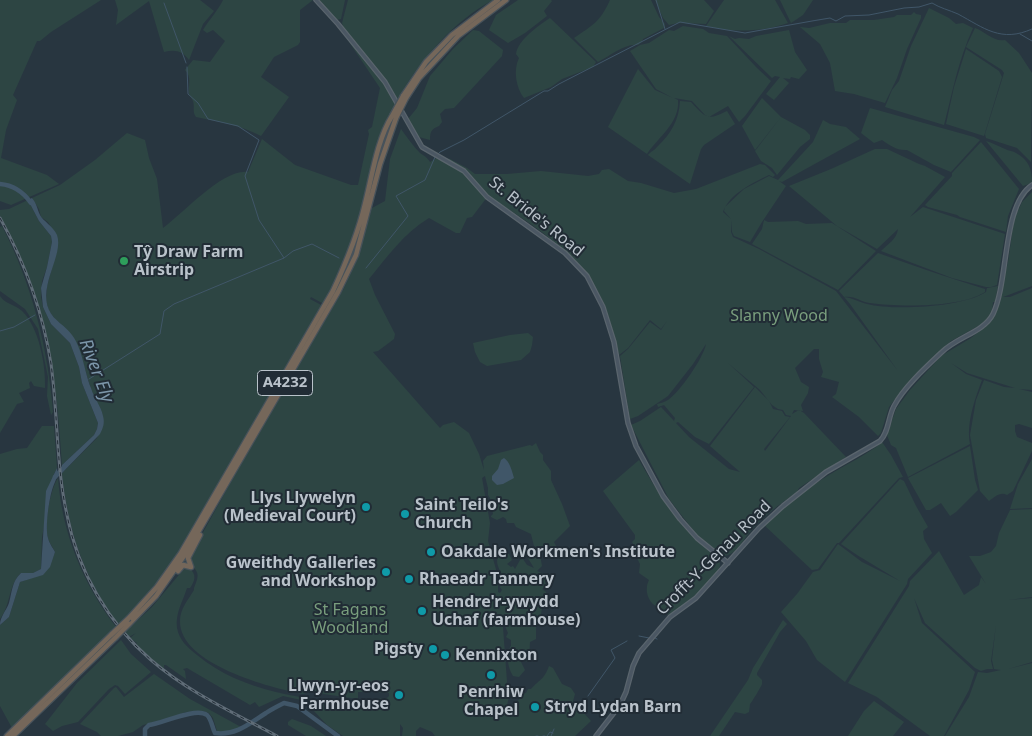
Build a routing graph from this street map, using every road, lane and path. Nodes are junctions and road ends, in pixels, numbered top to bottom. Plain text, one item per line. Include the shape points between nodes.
1 (316, 0) edge
2 (498, 0) edge
3 (506, 0) edge
4 (405, 97) junction
5 (394, 117) junction
6 (1032, 185) edge
7 (230, 478) junction
8 (728, 563) junction
9 (140, 613) junction
10 (114, 636) junction
11 (33, 713) junction
12 (7, 736) edge
13 (13, 736) edge
14 (596, 736) edge

1 - 8 street, St. Bride's Road via 385,82 422,146 464,170 487,197 566,253 586,276 603,307 614,342 628,423 636,446 680,520
2 - 4 highway, A4232 via 426,62
3 - 4 highway, A4232 via 458,36
4 - 5 highway, A4232, bridge
5 - 7 highway, A4232 via 356,255 338,292
5 - 10 highway, A4232, bridge via 376,158 350,256 334,291 181,553 157,587
6 - 8 street, Crofft-Y-Genau Road via 1022,194 1014,212 993,314 986,323 955,340 900,397 882,439 806,487 759,528
7 - 9 highway, A4232 via 181,562
7 - 9 highway via 189,555 191,567 180,567 161,593
8 - 14 street, Crofft-Y-Genau Road via 640,650 620,705
9 - 10 highway, A4232, bridge
10 - 11 highway, A4232
11 - 12 highway, A4232
11 - 13 highway, A4232

